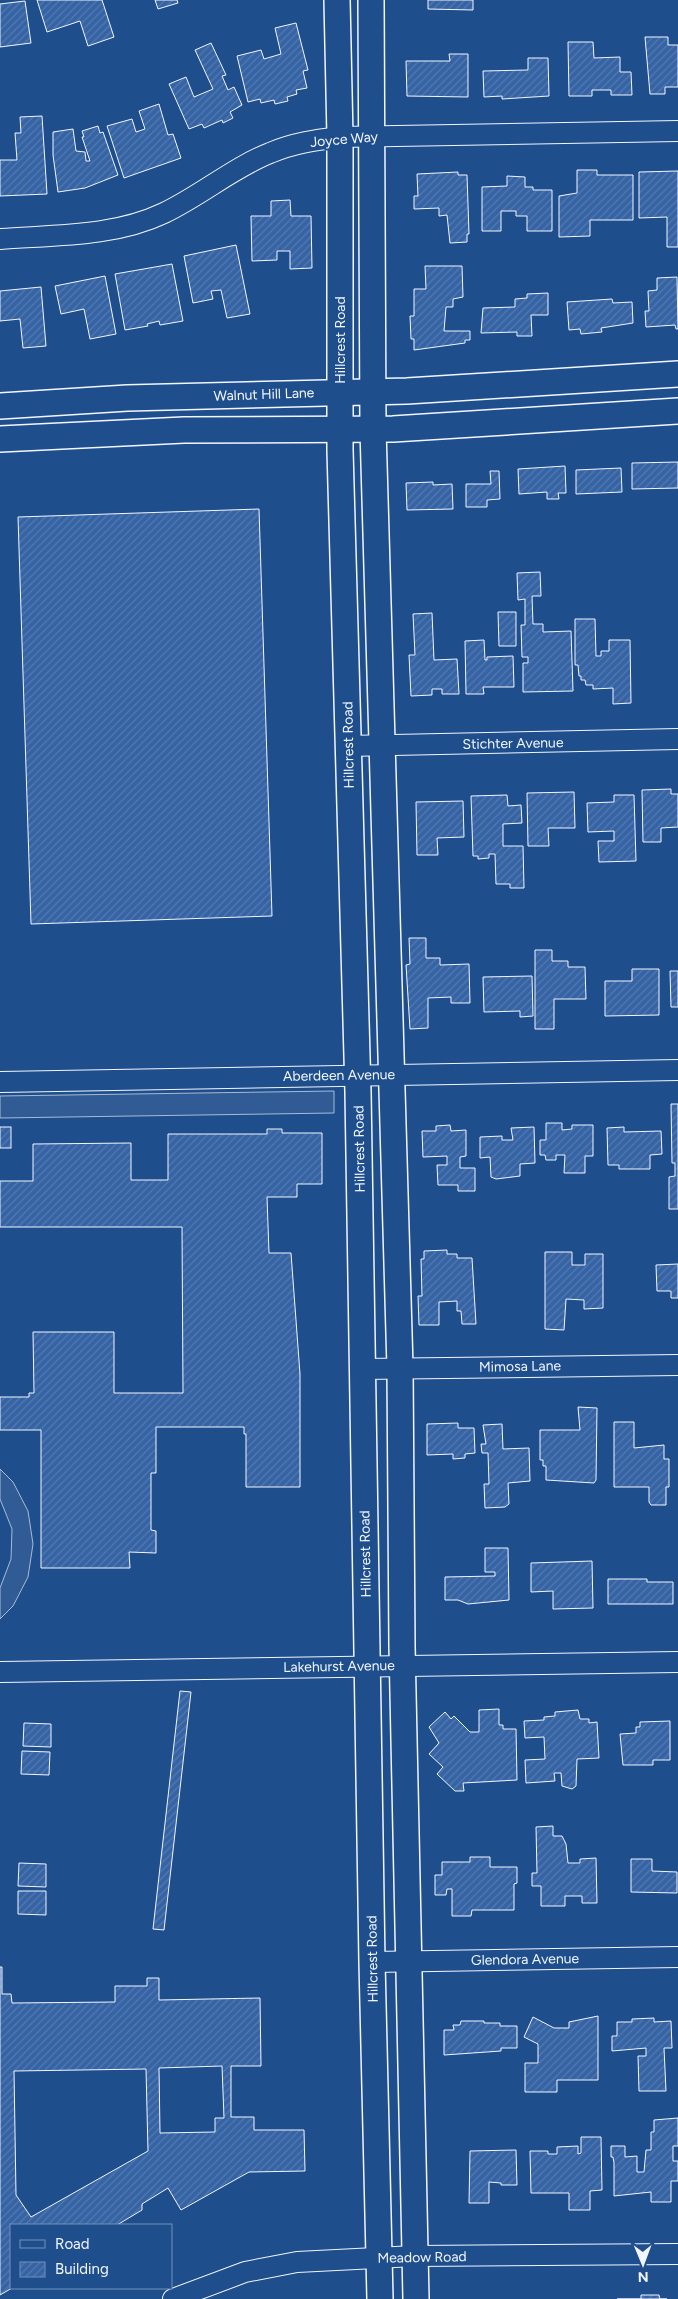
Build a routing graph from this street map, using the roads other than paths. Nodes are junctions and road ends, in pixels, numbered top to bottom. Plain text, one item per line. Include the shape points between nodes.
1 (337, 0) edge
2 (371, 0) edge
3 (678, 131) edge
4 (340, 136) junction
5 (371, 136) junction
6 (0, 238) edge
7 (678, 374) edge
8 (340, 391) junction
9 (373, 391) junction
10 (0, 406) edge
11 (678, 411) edge
12 (373, 429) junction
13 (340, 430) junction
14 (0, 439) edge
15 (678, 739) edge
16 (347, 746) junction
17 (382, 746) junction
18 (678, 1070) edge
19 (392, 1074) junction
20 (358, 1075) junction
21 (0, 1082) edge
22 (678, 1364) edge
23 (400, 1368) junction
24 (362, 1369) junction
25 (678, 1662) edge
26 (368, 1666) junction
27 (403, 1666) junction
28 (0, 1672) edge
29 (678, 1957) edge
30 (410, 1961) junction
31 (372, 1962) junction
32 (678, 2254) edge
33 (415, 2256) junction
34 (379, 2258) junction
35 (173, 2299) edge
36 (380, 2299) edge
37 (416, 2299) edge

1 - 4 main road, Hillcrest Road
2 - 5 main road
3 - 5 street, Joyce Way
4 - 5 street, Joyce Way
4 - 6 street, Joyce Way via 269,153 164,213 137,224 106,231
4 - 8 main road, Hillcrest Road
5 - 9 main road
7 - 9 main road, Walnut Hill Lane
8 - 9 main road, Walnut Hill Lane
8 - 10 main road, Walnut Hill Lane
8 - 13 main road, Hillcrest Road
9 - 12 main road
11 - 12 main road
12 - 13 main road
12 - 17 main road
13 - 14 main road via 184,430
13 - 16 main road, Hillcrest Road
15 - 17 street, Stichter Avenue
16 - 17 street, Stichter Avenue
16 - 20 main road, Hillcrest Road
17 - 19 main road
18 - 19 street, Aberdeen Avenue
19 - 20 street, Aberdeen Avenue
19 - 23 main road
20 - 21 street, Aberdeen Avenue
20 - 24 main road, Hillcrest Road
22 - 23 street, Mimosa Lane
23 - 24 street, Mimosa Lane
23 - 27 main road
24 - 26 main road, Hillcrest Road
25 - 27 street, Lakehurst Avenue
26 - 27 street, Lakehurst Avenue
26 - 28 street, Lakehurst Avenue
26 - 31 main road, Hillcrest Road
27 - 30 main road
29 - 30 street, Glendora Avenue
30 - 31 street, Glendora Avenue
30 - 33 main road
31 - 34 main road, Hillcrest Road
32 - 33 street, Meadow Road
33 - 34 street, Meadow Road
33 - 37 main road
34 - 35 street, Meadow Road via 273,2266 245,2272
34 - 36 main road, Hillcrest Road

